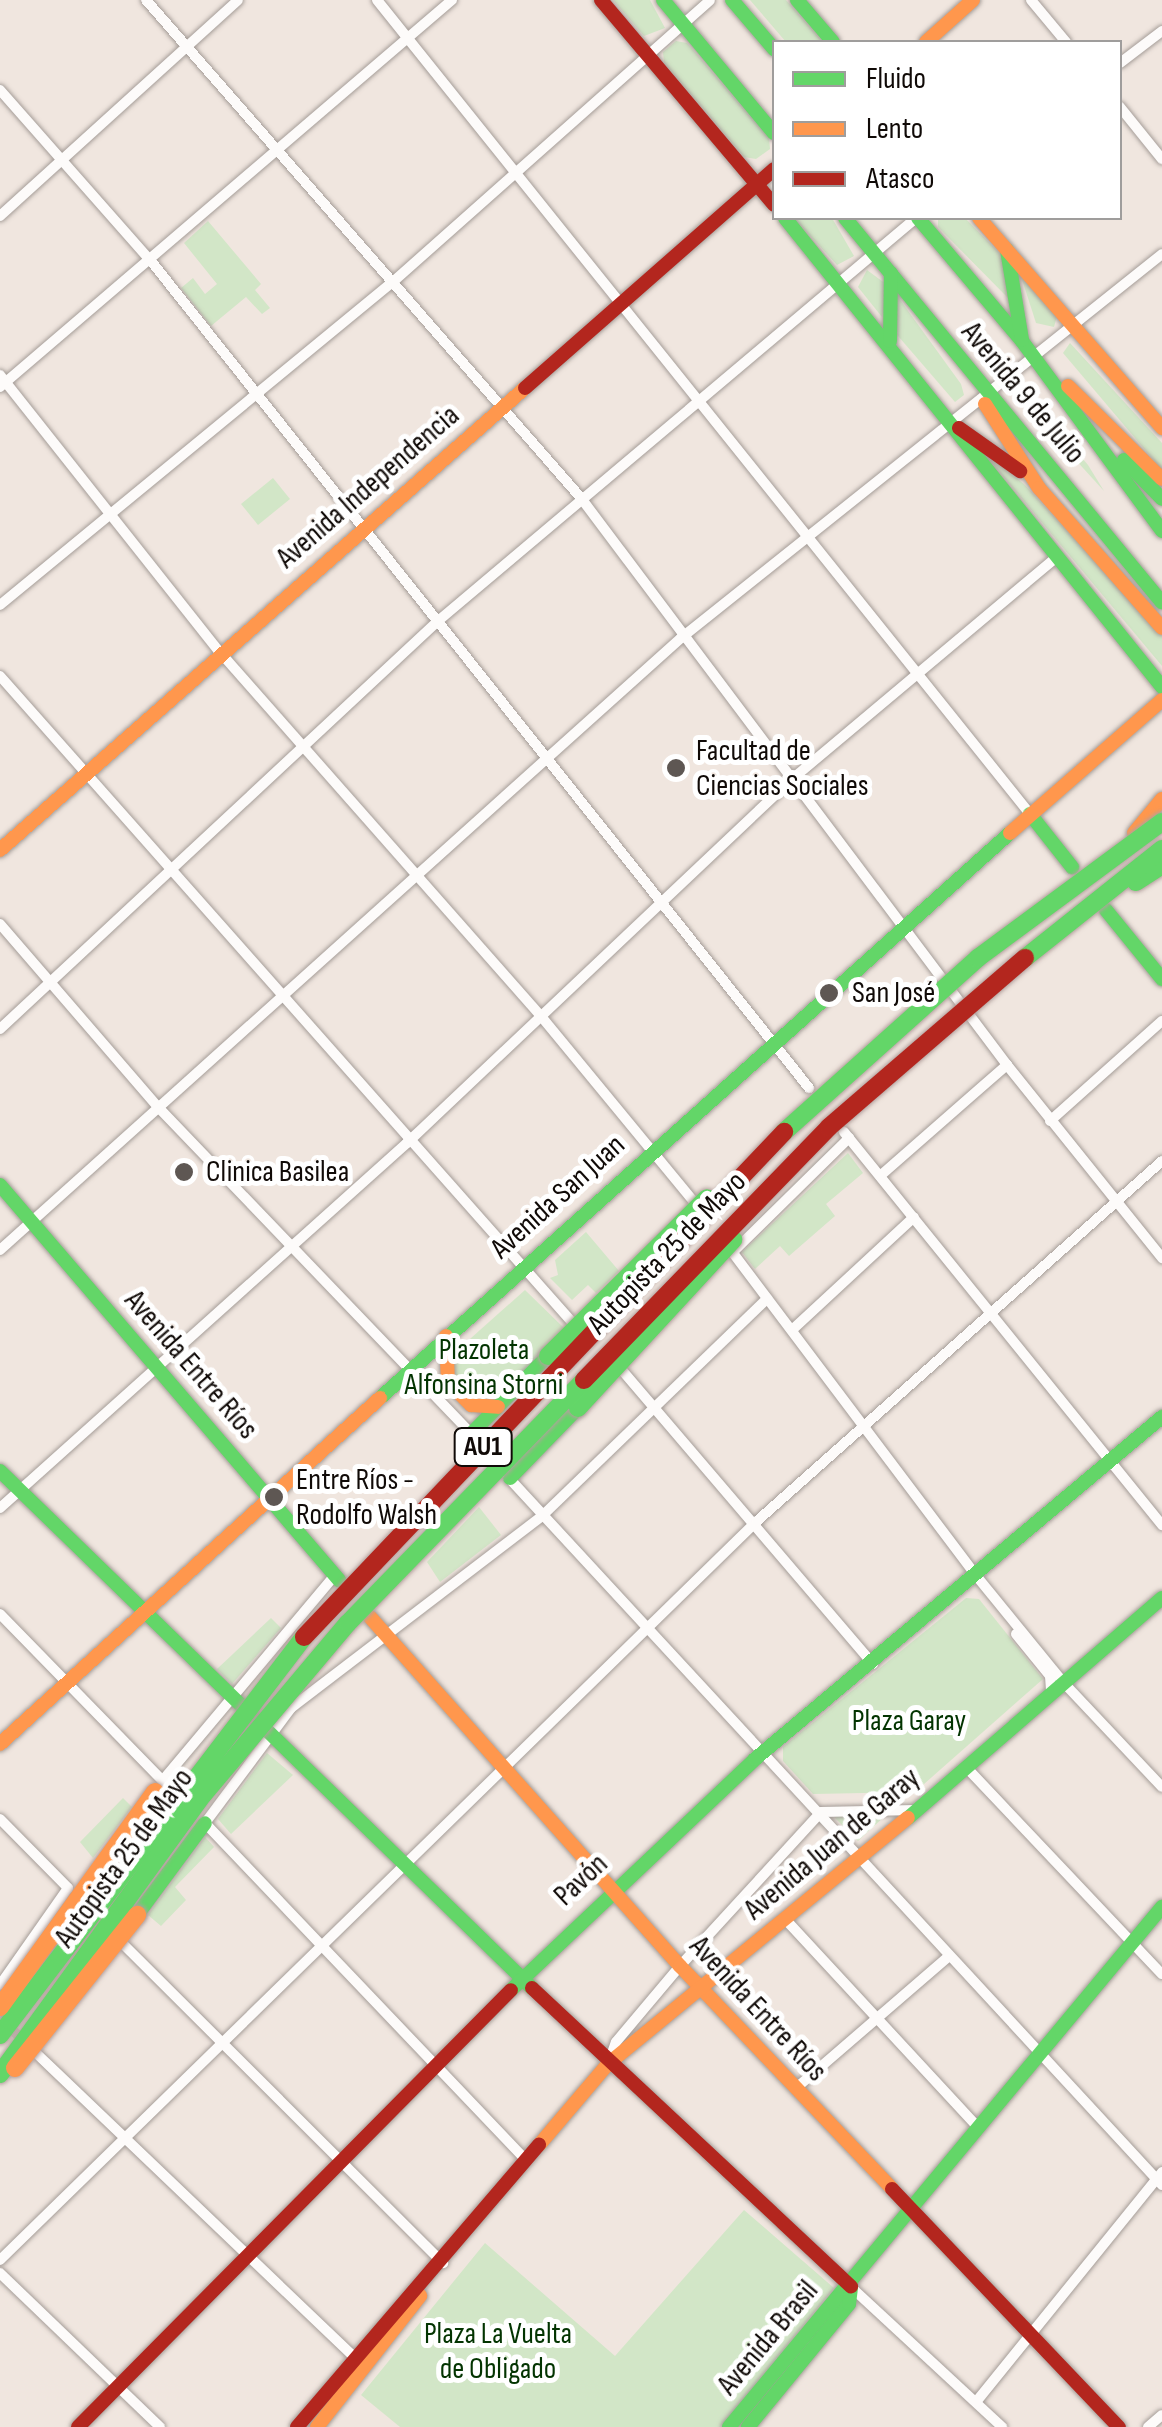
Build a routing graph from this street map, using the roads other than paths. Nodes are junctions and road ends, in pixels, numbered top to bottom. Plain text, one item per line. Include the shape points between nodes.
1 (146, 0) edge
2 (238, 0) edge
3 (377, 0) edge
4 (452, 0) edge
5 (600, 0) edge
6 (662, 0) edge
7 (710, 0) edge
8 (732, 0) edge
9 (797, 0) edge
10 (973, 0) edge
11 (1030, 0) edge
12 (683, 24) junction
13 (1162, 31) edge
14 (408, 40) junction
15 (831, 40) edge
16 (928, 40) edge
17 (1064, 40) edge
18 (188, 46) junction
19 (772, 47) edge
20 (648, 56) junction
21 (1122, 61) edge
22 (0, 90) edge
23 (1122, 109) edge
24 (772, 131) edge
25 (280, 150) junction
26 (63, 156) junction
27 (1162, 159) edge
28 (511, 171) junction
29 (772, 171) edge
30 (756, 184) junction
31 (772, 203) edge
32 (0, 216) edge
33 (787, 220) edge
34 (847, 220) edge
35 (914, 220) edge
36 (919, 220) edge
37 (980, 220) edge
38 (1007, 250) junction
39 (874, 252) junction
40 (1162, 254) edge
41 (150, 261) junction
42 (891, 273) junction
43 (395, 280) junction
44 (840, 281) junction
45 (622, 304) junction
46 (1074, 326) junction
47 (890, 341) junction
48 (1028, 348) junction
49 (2, 382) edge
50 (984, 393) junction
51 (259, 397) junction
52 (700, 398) junction
53 (506, 405) junction
54 (1078, 414) junction
55 (954, 423) junction
56 (1162, 428) edge
57 (1162, 479) edge
58 (1039, 488) junction
59 (581, 498) junction
60 (1162, 499) edge
61 (109, 517) junction
62 (363, 527) junction
63 (1162, 531) edge
64 (806, 533) junction
65 (1056, 558) junction
66 (1162, 602) edge
67 (0, 606) edge
68 (438, 622) junction
69 (1162, 628) edge
70 (681, 638) junction
71 (218, 652) junction
72 (918, 673) junction
73 (0, 676) edge
74 (1162, 687) edge
75 (1162, 700) edge
76 (301, 748) junction
77 (547, 755) junction
78 (84, 774) junction
79 (792, 780) junction
80 (1162, 799) edge
81 (1162, 809) edge
82 (1030, 814) junction
83 (1162, 822) edge
84 (1134, 833) junction
85 (1162, 849) edge
86 (0, 850) edge
87 (1162, 865) edge
88 (167, 868) junction
89 (415, 874) junction
90 (1072, 876) junction
91 (661, 903) junction
92 (1106, 910) dead end
93 (0, 924) edge
94 (902, 925) junction
95 (1048, 939) junction
96 (1162, 979) edge
97 (49, 981) junction
98 (280, 997) junction
99 (540, 1015) junction
100 (1162, 1021) edge
101 (0, 1029) edge
102 (771, 1042) junction
103 (1007, 1065) junction
104 (809, 1088) dead end
105 (158, 1107) junction
106 (1050, 1121) junction
107 (780, 1136) junction
108 (407, 1144) junction
109 (651, 1150) junction
110 (801, 1155) junction
111 (1162, 1161) edge
112 (880, 1176) junction
113 (0, 1185) edge
114 (1115, 1200) junction
115 (694, 1202) dead end
116 (914, 1216) junction
117 (31, 1222) junction
118 (293, 1248) junction
119 (0, 1250) edge
120 (1162, 1258) edge
121 (519, 1269) junction
122 (767, 1299) junction
123 (988, 1310) junction
124 (572, 1322) dead end
125 (792, 1330) junction
126 (446, 1336) junction
127 (159, 1368) junction
128 (410, 1369) junction
129 (621, 1370) dead end
130 (656, 1406) junction
131 (498, 1407) junction
132 (1162, 1417) edge
133 (864, 1423) junction
134 (473, 1436) joint
135 (1112, 1462) junction
136 (0, 1471) edge
137 (508, 1476) joint
138 (18, 1492) junction
139 (268, 1498) junction
140 (0, 1508) edge
141 (542, 1516) junction
142 (757, 1522) junction
143 (1162, 1524) edge
144 (337, 1577) joint
145 (974, 1581) junction
146 (1162, 1598) edge
147 (142, 1612) junction
148 (0, 1614) edge
149 (370, 1617) dead end
150 (649, 1630) junction
151 (386, 1636) junction
152 (874, 1664) junction
153 (68, 1680) junction
154 (1057, 1687) junction
155 (228, 1697) junction
156 (268, 1735) junction
157 (0, 1744) edge
158 (764, 1752) junction
159 (966, 1767) junction
160 (506, 1771) junction
161 (161, 1785) junction
162 (1162, 1787) edge
163 (915, 1810) junction
164 (821, 1812) junction
165 (0, 1820) edge
166 (202, 1821) junction
167 (861, 1858) junction
168 (402, 1866) junction
169 (612, 1889) junction
170 (1162, 1907) edge
171 (786, 1920) junction
172 (121, 1942) dead end
173 (1132, 1942) junction
174 (317, 1945) junction
175 (950, 1956) junction
176 (680, 1966) junction
177 (1162, 1974) edge
178 (518, 1978) junction
179 (0, 1986) edge
180 (702, 1990) junction
181 (0, 2007) edge
182 (878, 2018) junction
183 (0, 2034) edge
184 (218, 2040) junction
185 (36, 2052) tunnel mouth
186 (1038, 2055) junction
187 (608, 2064) junction
188 (437, 2069) junction
189 (0, 2074) edge
190 (0, 2082) edge
191 (795, 2090) junction
192 (978, 2127) junction
193 (123, 2136) junction
194 (528, 2161) junction
195 (344, 2164) junction
196 (1160, 2179) edge
197 (910, 2210) junction
198 (249, 2256) junction
199 (0, 2260) edge
200 (437, 2270) junction
201 (0, 2273) edge
202 (851, 2287) junction
203 (1031, 2332) junction
204 (355, 2358) junction
205 (118, 2385) junction
206 (976, 2402) junction
207 (1162, 2414) edge
208 (78, 2427) edge
209 (160, 2427) edge
210 (298, 2427) edge
211 (317, 2427) edge
212 (729, 2427) edge
213 (748, 2427) edge
214 (1002, 2427) edge
215 (1119, 2427) edge
216 (1148, 2427) edge

1 - 18 street
2 - 18 street
3 - 14 street
4 - 14 street
5 - 20 main road
6 - 12 main road
7 - 12 street
8 - 19 main road
9 - 15 main road
10 - 16 main road
11 - 17 street
12 - 20 street
12 - 24 main road
13 - 21 street
14 - 25 street
14 - 28 street
18 - 25 street
18 - 26 street
20 - 28 street
20 - 30 main road
22 - 26 street
23 - 27 street
25 - 41 street
25 - 43 street
26 - 32 street
26 - 41 street
28 - 43 street
28 - 45 street
29 - 30 main road, Avenida Independencia
30 - 31 main road
30 - 45 main road, Avenida Independencia
33 - 44 main road
34 - 39 main road, Avenida 9 de Julio
35 - 39 street
36 - 48 main road, Avenida 9 de Julio
37 - 38 main road
38 - 46 main road
38 - 48 main road
39 - 42 main road, Avenida 9 de Julio
39 - 44 street
40 - 46 street
41 - 49 street
41 - 51 street
42 - 47 main road
42 - 50 main road, Avenida 9 de Julio
43 - 51 street
43 - 53 street
44 - 47 main road
44 - 52 street
45 - 52 street
45 - 53 main road, Avenida Independencia
46 - 48 street
46 - 56 main road
47 - 55 main road
48 - 50 street
48 - 54 main road, Avenida 9 de Julio
48 - 57 main road
49 - 61 street
50 - 55 street
50 - 58 main road via 992,421
50 - 66 main road, Avenida 9 de Julio
51 - 61 street
51 - 62 street
52 - 59 street
52 - 64 street
53 - 59 street
53 - 62 main road, Avenida Independencia
54 - 60 main road
54 - 63 main road, Avenida 9 de Julio
55 - 58 main road
55 - 64 street
55 - 65 main road
58 - 69 main road
59 - 68 street
59 - 70 street
61 - 67 street
61 - 71 street
62 - 68 street
62 - 71 main road, Avenida Independencia
64 - 70 street
64 - 72 street
65 - 72 street
65 - 74 main road
68 - 76 street
68 - 77 street
70 - 77 street
70 - 79 street
71 - 76 street
71 - 78 main road, Avenida Independencia
72 - 79 street
72 - 82 street
73 - 78 street
75 - 82 main road, Avenida San Juan
76 - 88 street
76 - 89 street
77 - 89 street
77 - 91 street
78 - 86 main road, Avenida Independencia
78 - 88 street
79 - 91 street
79 - 94 street
80 - 84 main road
81 - 84 main road
82 - 90 main road
82 - 94 main road, Avenida San Juan
83 - 90 main road, Autopista 25 de Mayo / AU1, bridge
84 - 90 main road, bridge
85 - 95 main road, Autopista 25 de Mayo / AU1, bridge
87 - 95 main road, bridge
88 - 97 street
88 - 98 street
89 - 98 street
89 - 99 street
90 - 107 main road, Autopista 25 de Mayo / AU1, bridge
91 - 99 street
91 - 102 street
92 - 96 main road
93 - 97 street
94 - 102 main road, Avenida San Juan
94 - 103 street
95 - 110 main road, Autopista 25 de Mayo / AU1, bridge
97 - 101 street
97 - 105 street
98 - 105 street
98 - 108 street
99 - 108 street
99 - 109 street
100 - 106 street
102 - 104 street
102 - 109 main road, Avenida San Juan
103 - 106 street
103 - 112 street
105 - 117 street
105 - 118 street
106 - 114 street
107 - 131 main road, bridge via 675,1226
107 - 183 main road, Autopista 25 de Mayo / AU1, bridge via 279,1664
108 - 118 street
108 - 121 street
109 - 115 street
109 - 121 main road, Avenida San Juan
110 - 137 main road, bridge via 678,1306
110 - 189 main road, Autopista 25 de Mayo / AU1, bridge via 297,1680 203,1795
111 - 114 street
112 - 116 street
112 - 122 street via 847,1135 731,1250
113 - 117 main road, Avenida Entre Ríos
114 - 120 street
114 - 123 street
116 - 123 street
116 - 125 street
117 - 119 street
117 - 127 main road, Avenida Entre Ríos
118 - 127 street
118 - 128 street
121 - 124 street
121 - 126 main road, Avenida San Juan
122 - 125 street
122 - 130 street
123 - 133 street
123 - 135 street
125 - 133 street
126 - 128 main road, Avenida San Juan
126 - 131 main road via 448,1382 471,1405
127 - 138 street
127 - 139 main road, Avenida Entre Ríos
128 - 134 street
128 - 139 main road, Avenida San Juan
129 - 130 street
130 - 141 street
130 - 142 street
131 - 134 main road
132 - 135 main road, Pavón
133 - 142 street
133 - 145 street
135 - 143 street
135 - 145 main road, Pavón
136 - 138 main road
137 - 141 street
138 - 140 street
138 - 147 main road
139 - 144 main road, Avenida Entre Ríos
139 - 147 main road, Avenida San Juan
141 - 150 street
141 - 151 street
142 - 150 street
142 - 152 street
144 - 155 street
145 - 152 main road, Pavón
145 - 154 street
146 - 154 main road, Avenida Juan de Garay
147 - 153 main road, Avenida San Juan
147 - 155 main road
148 - 153 street
149 - 151 main road, Avenida Entre Ríos
150 - 158 street
150 - 160 street
151 - 156 street via 291,1708
151 - 160 main road, Avenida Entre Ríos
152 - 158 main road, Pavón
153 - 157 main road, Avenida San Juan
153 - 161 street
154 - 159 main road, Avenida Juan de Garay
154 - 162 street
155 - 156 main road
155 - 161 street
156 - 166 street
156 - 168 main road
158 - 164 street
158 - 169 main road, Pavón
159 - 163 main road, Avenida Juan de Garay
159 - 173 street
160 - 168 street
160 - 169 main road, Avenida Entre Ríos
161 - 181 main road, bridge
163 - 164 street
163 - 167 main road, Avenida Juan de Garay
164 - 167 street
164 - 176 street
165 - 179 street via 68,1888
166 - 174 street
166 - 190 main road, bridge via 38,2046
167 - 171 main road, Avenida Juan de Garay
167 - 175 street
168 - 174 street
168 - 178 main road
169 - 176 main road, Avenida Entre Ríos
169 - 178 main road, Pavón
170 - 173 main road, Avenida Brasil
171 - 180 main road, Avenida Juan de Garay
171 - 182 street
172 - 184 street
173 - 177 street
173 - 186 main road, Avenida Brasil
174 - 184 street
174 - 188 street
175 - 182 street
175 - 186 street
176 - 180 main road, Avenida Entre Ríos
176 - 187 street via 616,2042
178 - 187 main road
178 - 188 main road, Pavón
180 - 187 main road, Avenida Juan de Garay
180 - 191 main road, Avenida Entre Ríos
182 - 191 street
182 - 192 street
184 - 193 street
184 - 195 street
185 - 193 street
186 - 192 main road, Avenida Brasil
186 - 196 street
187 - 194 main road, Avenida Juan de Garay
187 - 202 main road
188 - 194 street
188 - 195 main road, Pavón
191 - 197 main road, Avenida Entre Ríos
192 - 197 main road, Avenida Brasil
193 - 198 street
193 - 199 street
194 - 200 main road, Avenida Juan de Garay
195 - 198 main road, Pavón
195 - 200 street
196 - 203 street
197 - 202 main road, Avenida Brasil
197 - 203 main road, Avenida Entre Ríos
198 - 204 street
198 - 205 main road, Pavón
200 - 204 main road, Avenida Juan de Garay
200 - 211 main road, Avenida Juan de Garay
201 - 205 street
202 - 206 street
202 - 212 main road, Avenida Brasil via 836,2294
202 - 213 main road, Avenida Brasil via 848,2304
203 - 206 street
203 - 215 main road, Avenida Entre Ríos
204 - 210 main road, Avenida Juan de Garay
205 - 208 main road, Pavón
205 - 209 street
206 - 214 street
207 - 216 street

